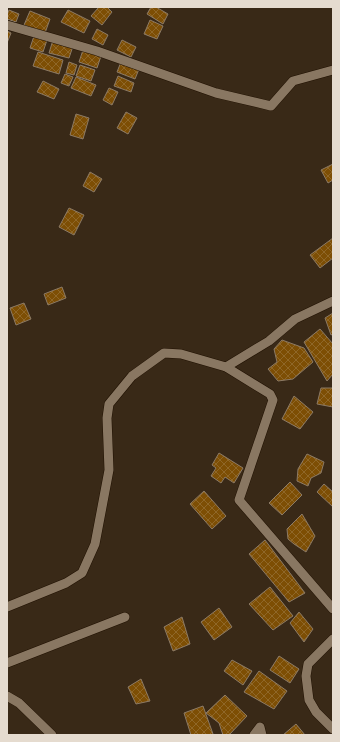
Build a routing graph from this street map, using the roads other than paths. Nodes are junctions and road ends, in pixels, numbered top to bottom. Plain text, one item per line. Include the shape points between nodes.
1 (7, 25) edge
2 (333, 70) edge
3 (333, 301) edge
4 (226, 367) junction
5 (7, 607) edge
6 (333, 609) edge
7 (125, 617) dead end
8 (333, 639) edge
9 (7, 663) edge
10 (7, 696) edge
11 (333, 729) edge
12 (52, 735) edge
13 (254, 735) edge
14 (262, 735) edge

1 - 2 street via 97,51 216,93 271,106 293,81
3 - 4 street via 296,319 269,341
4 - 5 street via 181,354 164,353 132,376 109,404 109,470 95,544 82,573 66,583
4 - 6 street via 270,394 273,400 239,500
7 - 9 street
8 - 11 street via 308,664 306,676 309,700 316,712
10 - 12 street via 20,703
13 - 14 street via 260,727

